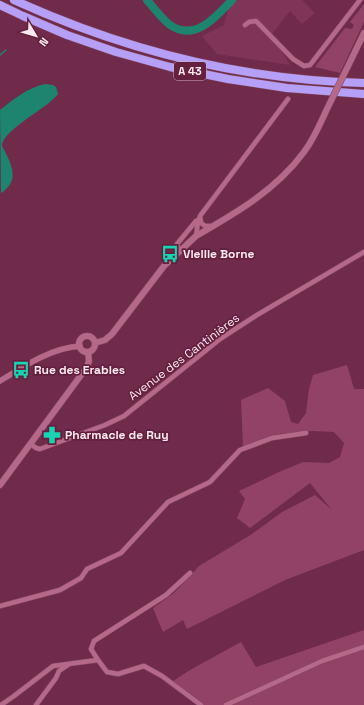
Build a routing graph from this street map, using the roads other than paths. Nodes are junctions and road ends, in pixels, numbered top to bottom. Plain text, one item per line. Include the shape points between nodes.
1 (14, 0) edge
2 (360, 0) edge
3 (0, 5) edge
4 (0, 10) edge
5 (23, 16) junction
6 (245, 25) dead end
7 (364, 33) edge
8 (364, 83) edge
9 (364, 94) edge
10 (288, 98) dead end
11 (200, 216) junction
12 (212, 226) junction
13 (196, 236) junction
14 (179, 251) junction
15 (364, 252) edge
16 (95, 343) junction
17 (80, 346) junction
18 (88, 352) junction
19 (0, 381) edge
20 (306, 433) dead end
21 (30, 444) junction
22 (0, 485) edge
23 (190, 573) dead end
24 (0, 606) edge
25 (364, 647) edge
26 (98, 660) junction
27 (70, 664) junction
28 (0, 705) edge
29 (36, 705) edge
30 (201, 705) edge
31 (226, 705) edge

1 - 8 highway, A 43 via 73,24 174,57 288,78
2 - 6 street via 310,66 304,66 293,59 256,21
3 - 5 highway, A 43
4 - 5 highway
5 - 9 highway, A 43 via 90,43 170,67 287,88
7 - 12 main road, bridge via 305,152 266,192
10 - 11 street
11 - 12 street via 201,223
11 - 13 street via 196,224
11 - 14 street via 177,244
12 - 13 main road
13 - 14 main road
14 - 16 main road via 164,266 112,334 105,340
15 - 21 street, Avenue des Cantinières via 220,339 124,416 40,449
16 - 17 main road via 92,338 85,336 81,339
16 - 18 main road via 94,349
17 - 18 main road
17 - 19 street via 35,360
18 - 21 main road via 87,367
20 - 24 street via 272,438 240,450 210,482 168,502 121,553 87,569 81,578 60,590
21 - 22 main road
23 - 26 street via 166,595 94,641 91,648
25 - 31 street via 322,661
26 - 27 street
26 - 30 street via 107,672 118,674 144,666
27 - 28 street via 53,666
27 - 29 street via 59,671

